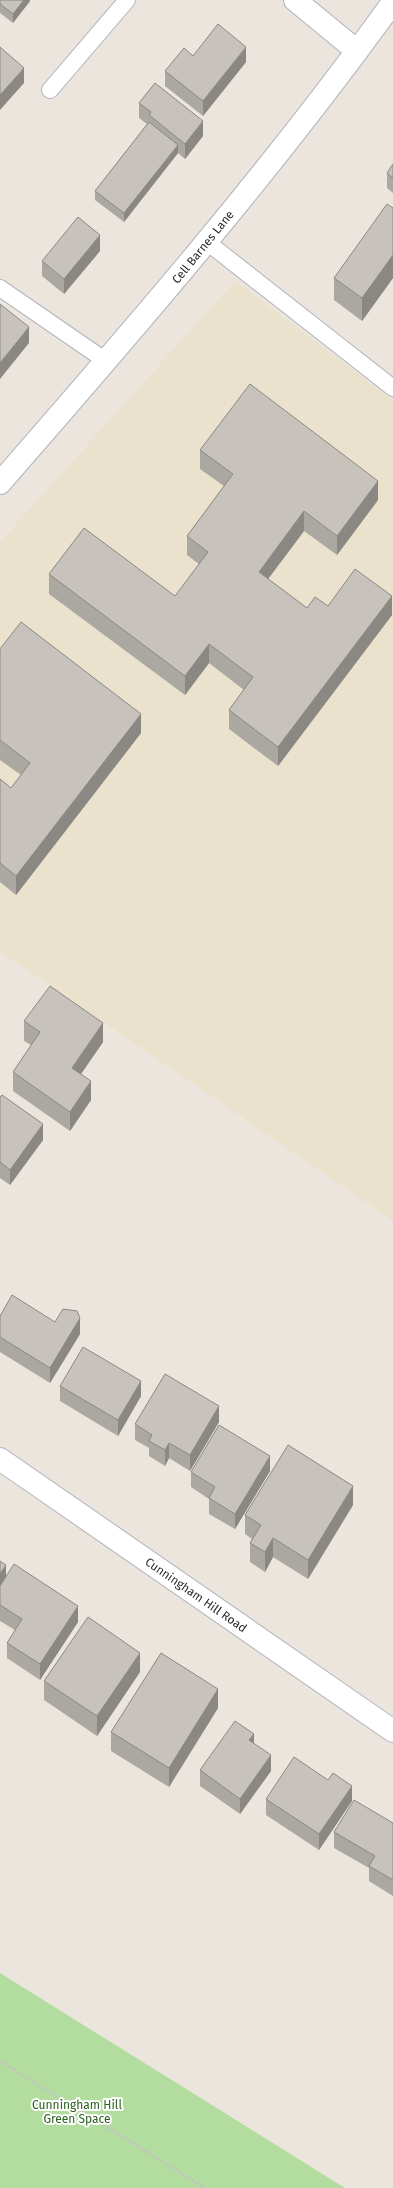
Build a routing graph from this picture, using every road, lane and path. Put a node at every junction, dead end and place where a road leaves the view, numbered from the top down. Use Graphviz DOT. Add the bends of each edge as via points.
graph roads {
  1 [pos="127,0"];
  2 [pos="295,0"];
  3 [pos="393,2"];
  4 [pos="357,51"];
  5 [pos="50,90"];
  6 [pos="207,242"];
  7 [pos="0,288"];
  8 [pos="106,361"];
  9 [pos="393,388"];
  10 [pos="0,483"];
  11 [pos="0,1459"];
  12 [pos="393,1731"];
  13 [pos="0,2061"];
  14 [pos="205,2188"];
  1 -- 5 [label="lane"];
  2 -- 4 [label="street"];
  3 -- 4 [label="street, Cell Barnes Lane"];
  4 -- 6 [label="street, Cell Barnes Lane" via="300,128"];
  6 -- 8 [label="street, Cell Barnes Lane"];
  6 -- 9 [label="lane"];
  7 -- 8 [label="lane"];
  8 -- 10 [label="street, Cell Barnes Lane"];
  11 -- 12 [label="street, Cunningham Hill Road"];
  13 -- 14 [label="path"];
}
